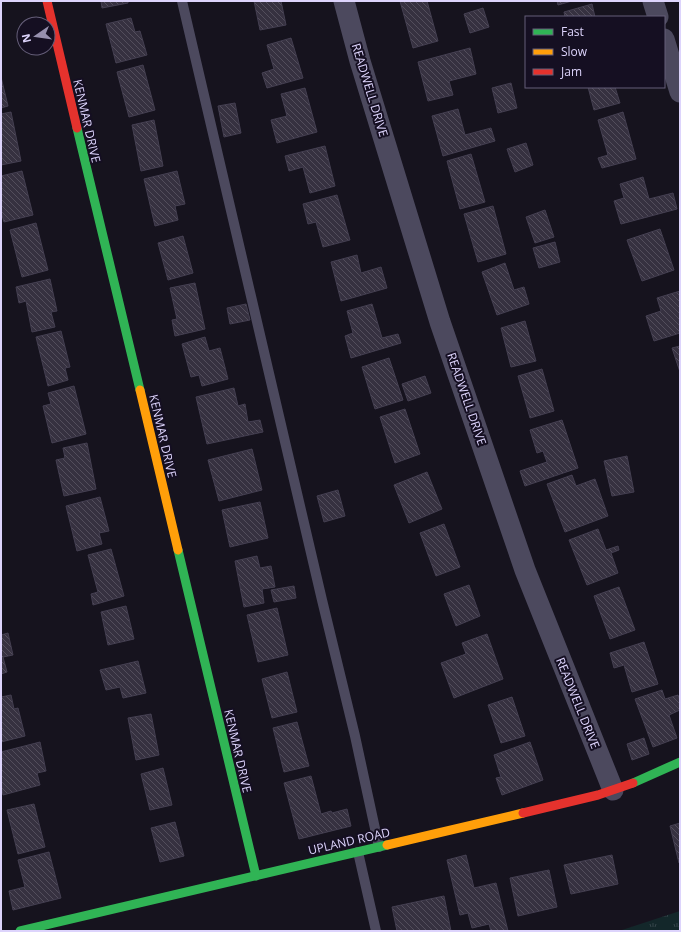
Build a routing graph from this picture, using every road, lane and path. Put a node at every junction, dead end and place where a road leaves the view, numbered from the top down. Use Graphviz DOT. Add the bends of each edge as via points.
graph roads {
  1 [pos="46,1"];
  2 [pos="182,1"];
  3 [pos="344,1"];
  4 [pos="653,1"];
  5 [pos="658,16"];
  6 [pos="665,42"];
  7 [pos="680,92"];
  8 [pos="680,762"];
  9 [pos="613,790"];
  10 [pos="379,847"];
  11 [pos="358,852"];
  12 [pos="256,876"];
  13 [pos="20,931"];
  14 [pos="376,931"];
  1 -- 12 [label="street, KENMAR DRIVE"];
  2 -- 10 [label="lane"];
  3 -- 9 [label="street, READWELL DRIVE" via="440,322 525,570"];
  4 -- 5 [label="street"];
  6 -- 7 [label="street"];
  8 -- 9 [label="street, UPLAND ROAD"];
  9 -- 10 [label="street, UPLAND ROAD"];
  10 -- 11 [label="street, UPLAND ROAD"];
  11 -- 12 [label="street, UPLAND ROAD"];
  11 -- 14 [label="lane"];
  12 -- 13 [label="street, UPLAND ROAD"];
}
